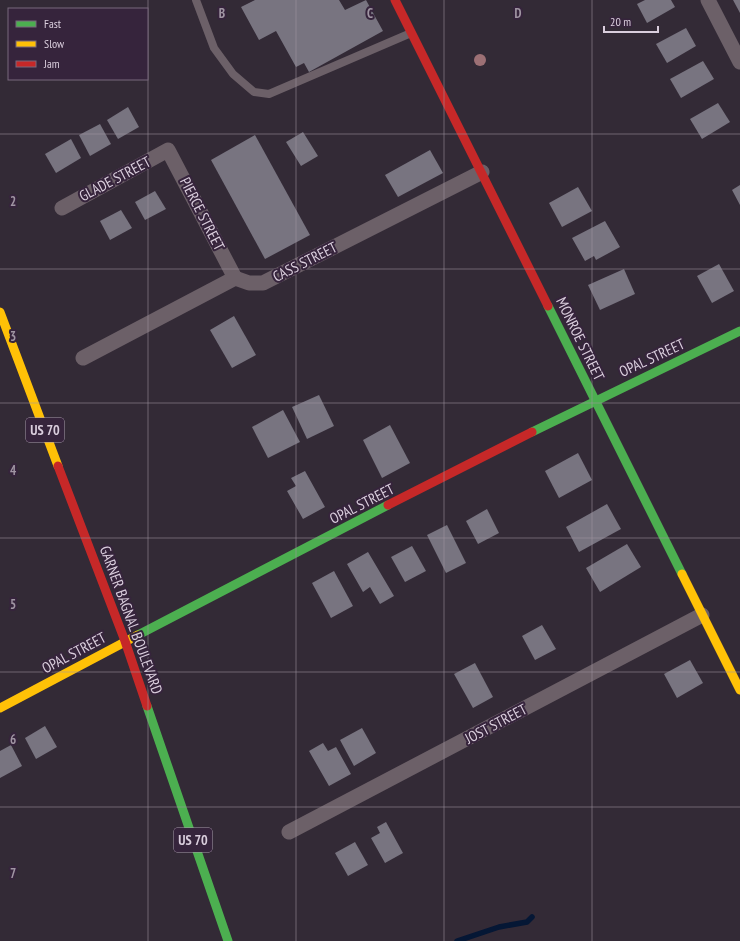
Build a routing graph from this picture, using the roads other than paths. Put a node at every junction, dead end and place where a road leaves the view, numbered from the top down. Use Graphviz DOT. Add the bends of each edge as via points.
graph roads {
  1 [pos="196,0"];
  2 [pos="395,0"];
  3 [pos="708,0"];
  4 [pos="411,33"];
  5 [pos="740,62"];
  6 [pos="168,150"];
  7 [pos="482,172"];
  8 [pos="62,208"];
  9 [pos="235,278"];
  10 [pos="0,312"];
  11 [pos="740,331"];
  12 [pos="83,358"];
  13 [pos="595,400"];
  14 [pos="702,615"];
  15 [pos="126,641"];
  16 [pos="740,690"];
  17 [pos="0,708"];
  18 [pos="289,832"];
  19 [pos="228,941"];
  1 -- 4 [label="lane" via="214,48 233,74 254,92 269,94"];
  2 -- 4 [label="main road, MONROE STREET"];
  3 -- 5 [label="street"];
  4 -- 7 [label="main road, MONROE STREET"];
  6 -- 8 [label="street, GLADE STREET"];
  6 -- 9 [label="street, PIERCE STREET"];
  7 -- 9 [label="street, CASS STREET" via="263,283"];
  7 -- 13 [label="main road, MONROE STREET"];
  9 -- 12 [label="street"];
  10 -- 15 [label="main road, GARNER BAGNAL BOULEVARD / US 70"];
  11 -- 13 [label="main road, OPAL STREET"];
  13 -- 14 [label="main road, MONROE STREET"];
  13 -- 15 [label="main road, OPAL STREET"];
  14 -- 16 [label="main road, MONROE STREET"];
  14 -- 18 [label="street, JOST STREET"];
  15 -- 17 [label="main road, OPAL STREET"];
  15 -- 19 [label="main road, GARNER BAGNAL BOULEVARD / US 70"];
}
